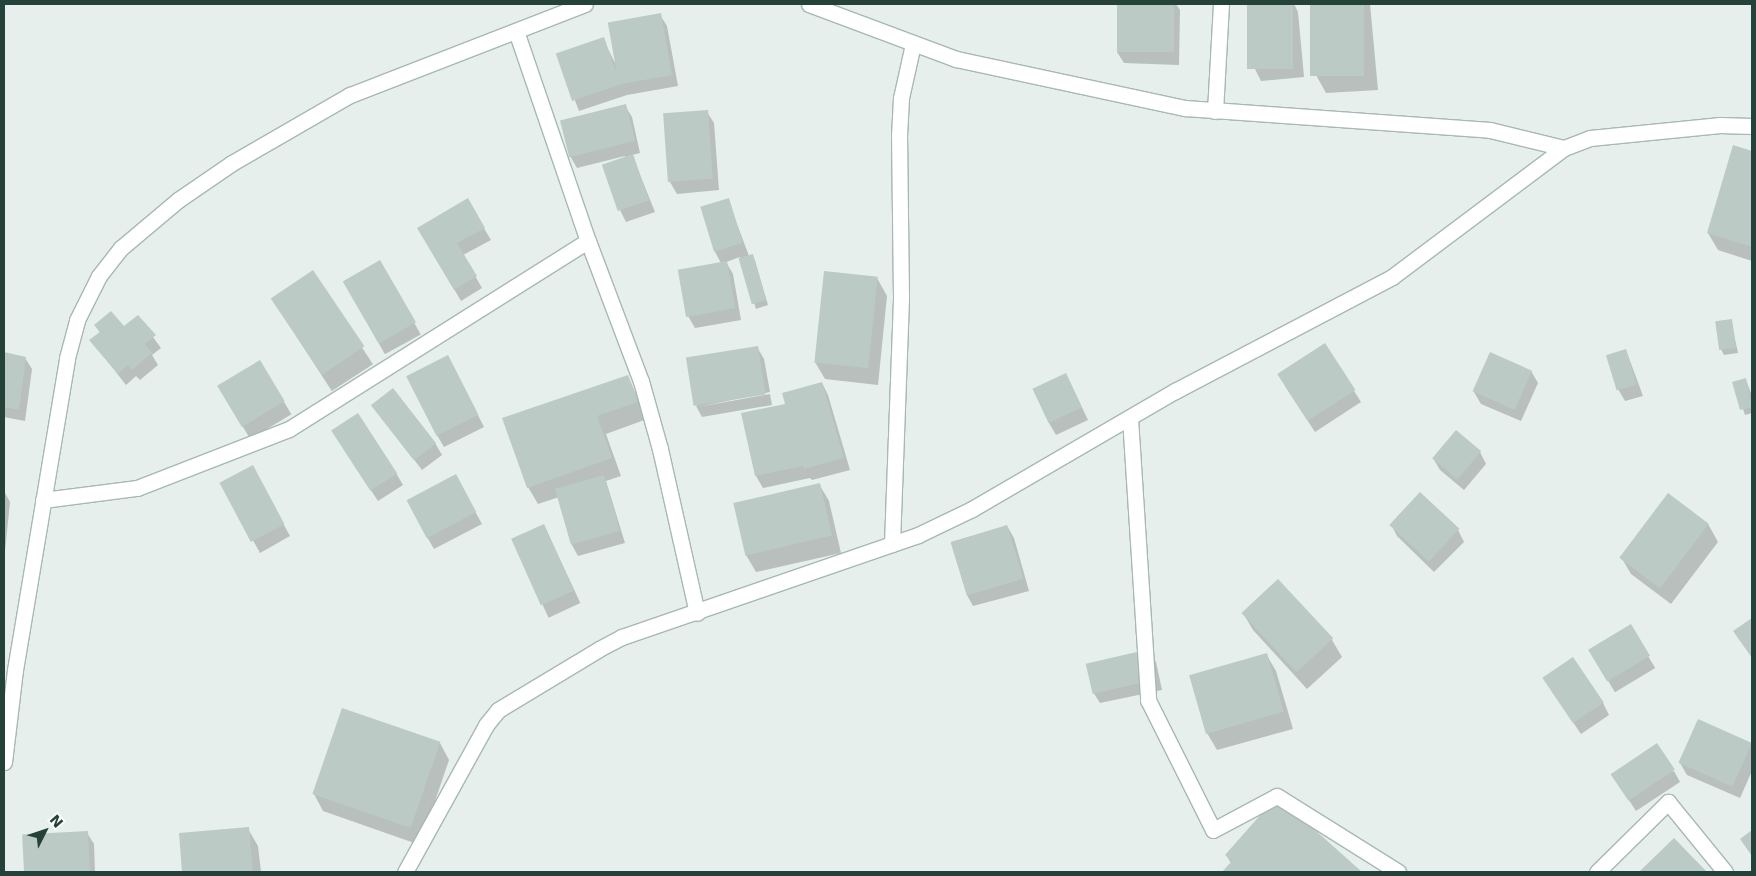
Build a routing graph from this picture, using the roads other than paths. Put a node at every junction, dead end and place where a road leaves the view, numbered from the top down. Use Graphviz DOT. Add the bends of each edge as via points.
graph roads {
  1 [pos="585,4"];
  2 [pos="809,4"];
  3 [pos="1221,4"];
  4 [pos="516,31"];
  5 [pos="913,44"];
  6 [pos="1215,111"];
  7 [pos="1752,126"];
  8 [pos="1564,148"];
  9 [pos="588,241"];
  10 [pos="1130,418"];
  11 [pos="43,500"];
  12 [pos="892,544"];
  13 [pos="697,613"];
  14 [pos="4,762"];
  15 [pos="404,872"];
  16 [pos="1398,872"];
  17 [pos="1597,872"];
  18 [pos="1725,872"];
  1 -- 4 [label="street"];
  2 -- 5 [label="street"];
  3 -- 6 [label="street"];
  4 -- 9 [label="street"];
  4 -- 11 [label="street" via="350,95 232,163 178,200 121,248 98,276 77,320 67,358"];
  5 -- 6 [label="street" via="956,59 1184,108"];
  5 -- 12 [label="street" via="901,98 899,136 902,297"];
  6 -- 8 [label="street" via="1490,130"];
  7 -- 8 [label="street" via="1720,125 1590,138"];
  8 -- 10 [label="street" via="1392,278"];
  9 -- 11 [label="street" via="289,429 137,488"];
  9 -- 13 [label="street" via="641,381 660,449"];
  10 -- 12 [label="street" via="972,509"];
  10 -- 16 [label="street" via="1148,700 1213,830 1277,796"];
  11 -- 14 [label="street" via="15,670"];
  12 -- 13 [label="street"];
  13 -- 15 [label="street" via="622,637 513,698 498,710 486,725"];
  17 -- 18 [label="street" via="1668,802"];
}
